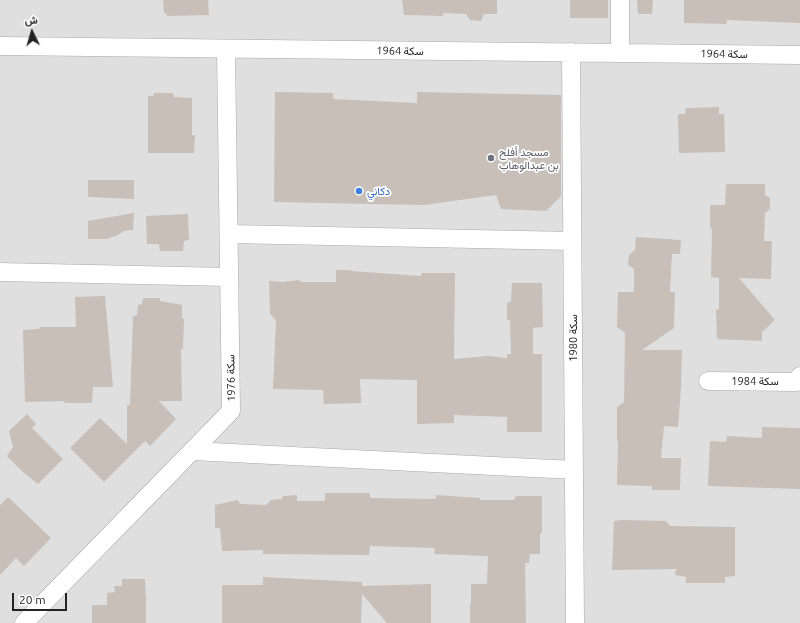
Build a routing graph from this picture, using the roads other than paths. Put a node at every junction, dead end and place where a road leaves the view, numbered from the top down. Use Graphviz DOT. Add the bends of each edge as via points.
graph roads {
  1 [pos="620,0"];
  2 [pos="0,46"];
  3 [pos="226,49"];
  4 [pos="571,52"];
  5 [pos="620,53"];
  6 [pos="800,55"];
  7 [pos="229,234"];
  8 [pos="572,241"];
  9 [pos="0,272"];
  10 [pos="229,277"];
  11 [pos="800,376"];
  12 [pos="708,381"];
  13 [pos="192,451"];
  14 [pos="574,470"];
  15 [pos="24,623"];
  16 [pos="575,623"];
  1 -- 5 [label="street"];
  2 -- 3 [label="street, سكة 1964"];
  3 -- 4 [label="street, سكة 1964"];
  3 -- 7 [label="street, سكة 1976"];
  4 -- 5 [label="street, سكة 1964"];
  4 -- 8 [label="street, سكة 1980"];
  5 -- 6 [label="street, سكة 1964"];
  7 -- 8 [label="street"];
  7 -- 10 [label="street, سكة 1976"];
  8 -- 14 [label="street, سكة 1980"];
  9 -- 10 [label="street"];
  10 -- 13 [label="street, سكة 1976" via="232,411"];
  11 -- 12 [label="street, سكة 1984" via="797,382"];
  13 -- 14 [label="street"];
  13 -- 15 [label="street, سكة 1976"];
  14 -- 16 [label="street, سكة 1980"];
}
